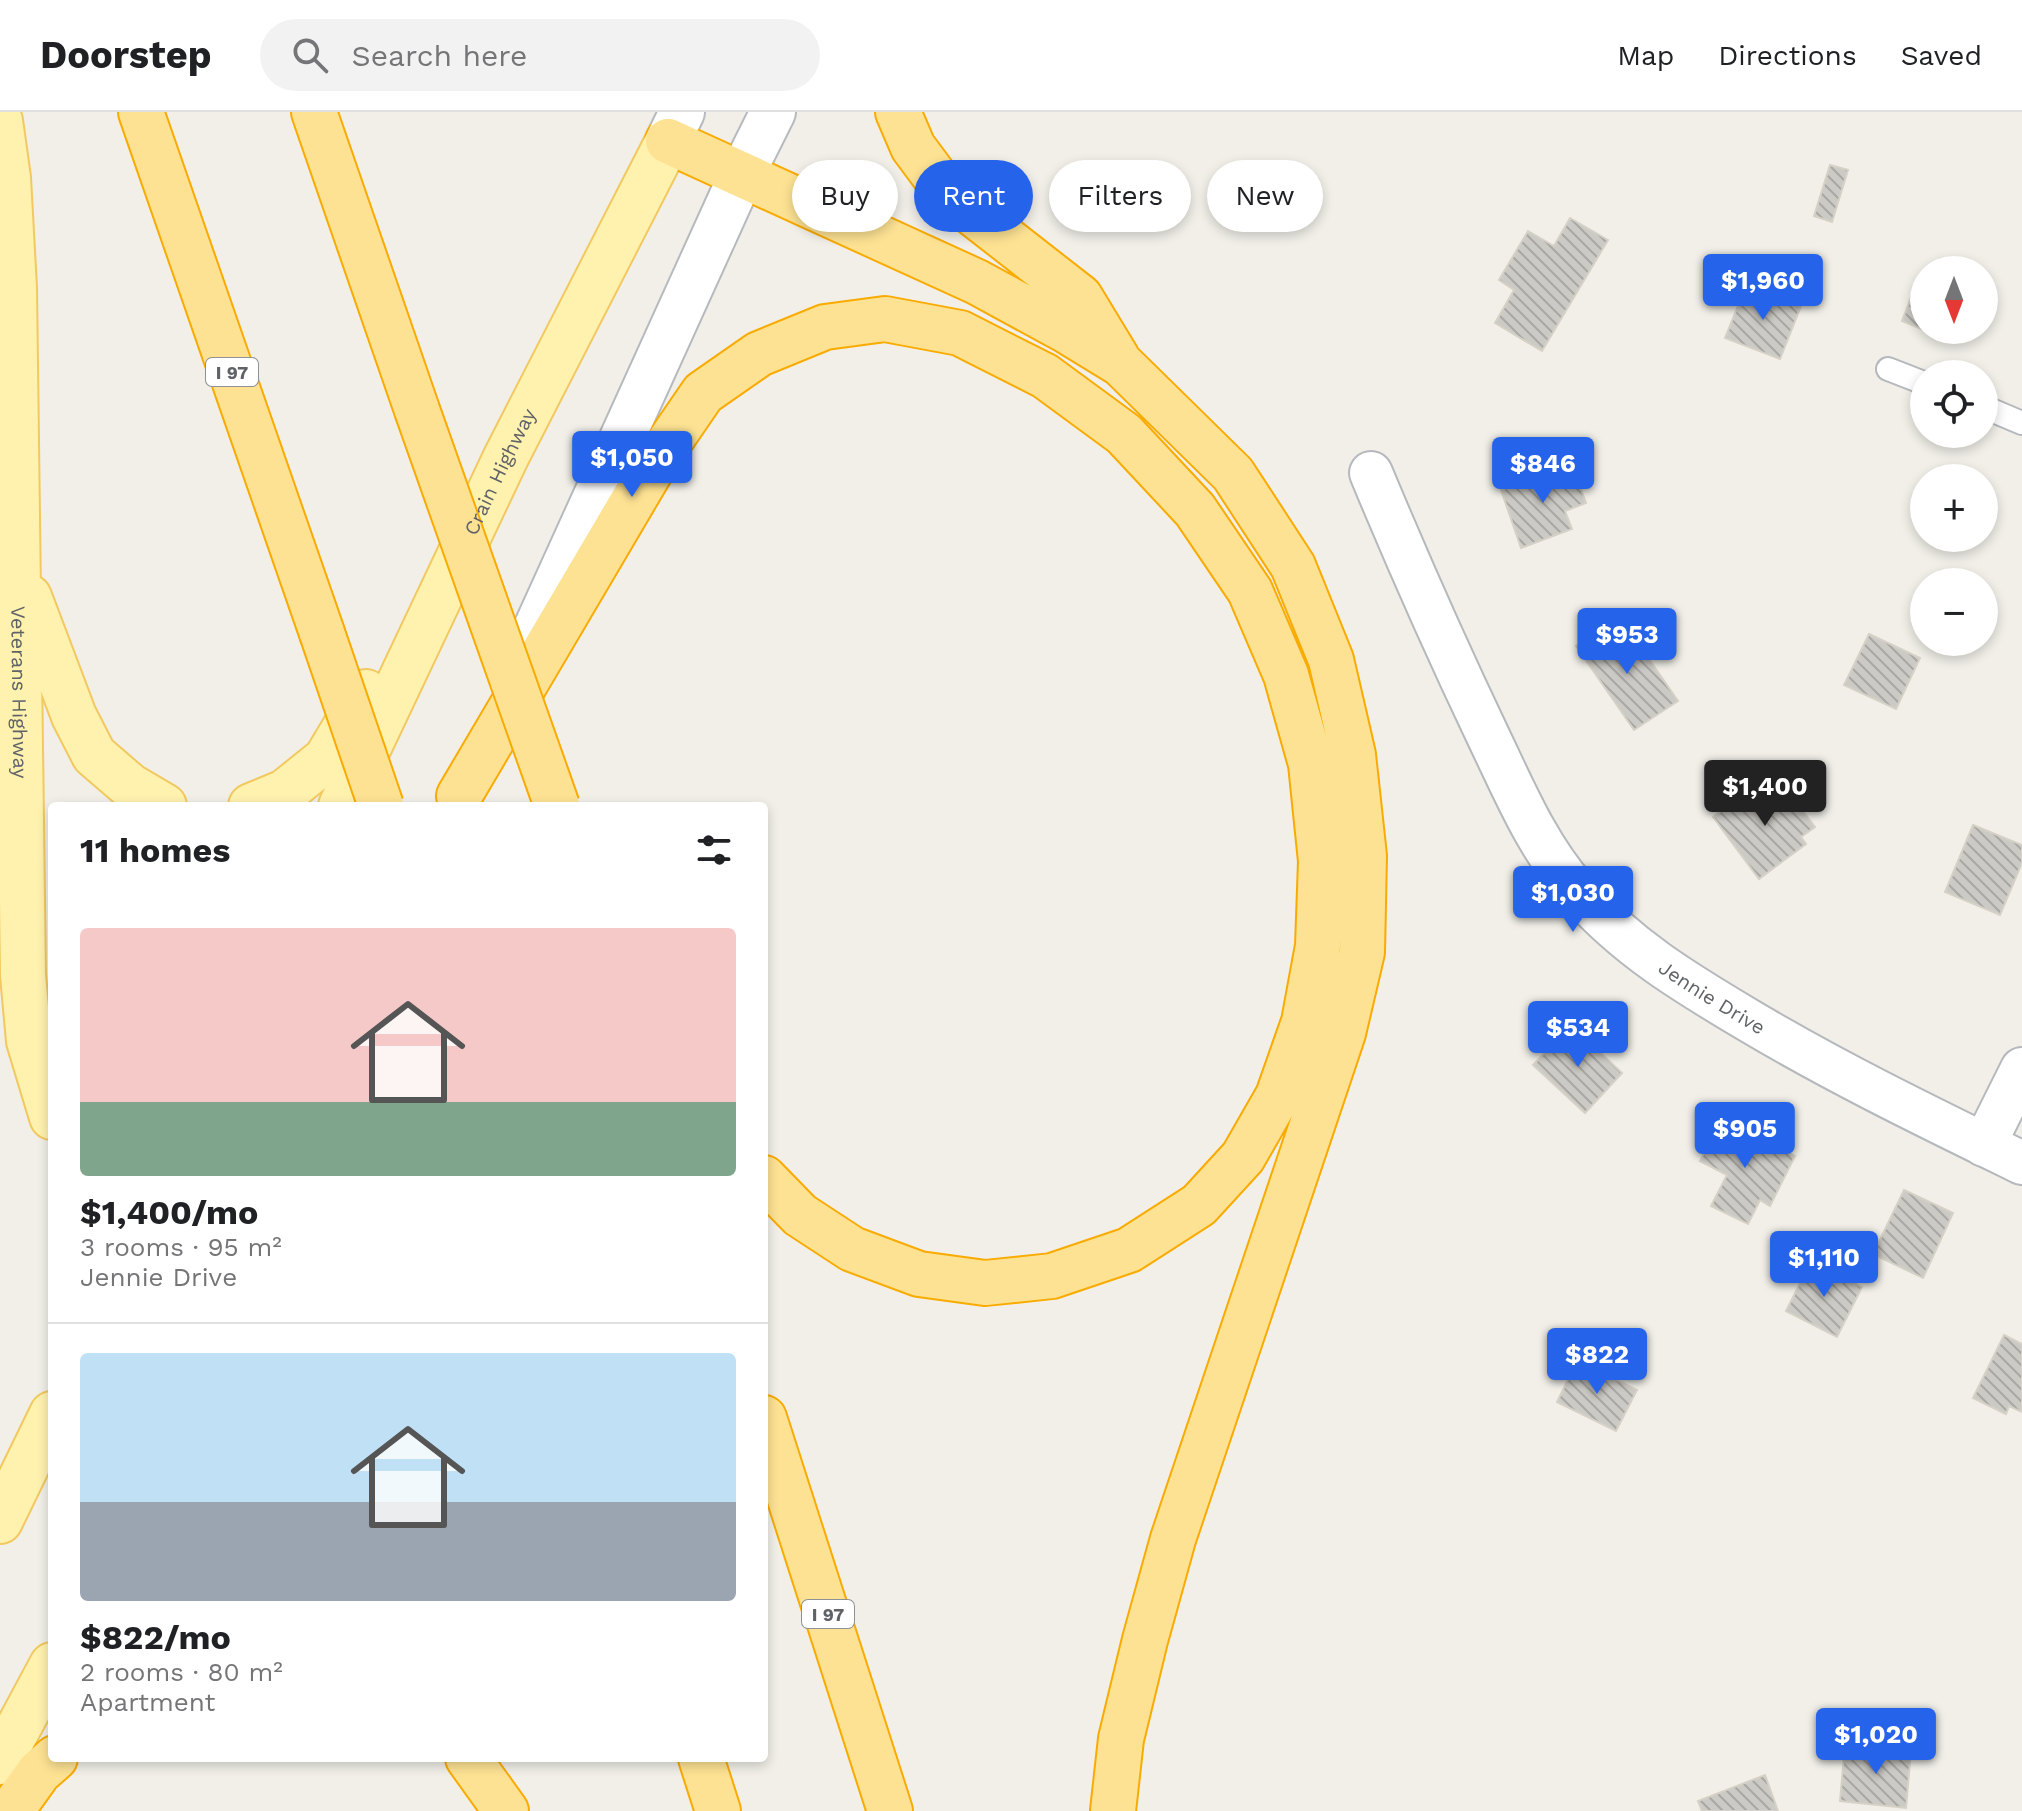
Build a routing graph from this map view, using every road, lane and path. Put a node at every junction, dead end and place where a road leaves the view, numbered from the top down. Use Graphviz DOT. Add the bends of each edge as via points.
graph roads {
  1 [pos="141,112"];
  2 [pos="314,112"];
  3 [pos="773,112"];
  4 [pos="898,112"];
  5 [pos="0,121"];
  6 [pos="675,126"];
  7 [pos="742,174"];
  8 [pos="1121,364"];
  9 [pos="1888,369"];
  10 [pos="1910,378"];
  11 [pos="1998,413"];
  12 [pos="2022,423"];
  13 [pos="506,457"];
  14 [pos="1371,473"];
  15 [pos="18,567"];
  16 [pos="457,801"];
  17 [pos="157,802"];
  18 [pos="261,802"];
  19 [pos="343,802"];
  20 [pos="380,802"];
  21 [pos="556,802"];
  22 [pos="2022,1069"];
  23 [pos="48,1104"];
  24 [pos="1984,1145"];
  25 [pos="2022,1163"];
  26 [pos="768,1182"];
  27 [pos="48,1422"];
  28 [pos="768,1430"];
  29 [pos="0,1521"];
  30 [pos="48,1672"];
  31 [pos="0,1762"];
  32 [pos="50,1762"];
  33 [pos="470,1762"];
  34 [pos="702,1762"];
  35 [pos="11,1811"];
  36 [pos="506,1811"];
  37 [pos="718,1811"];
  38 [pos="890,1811"];
  39 [pos="1113,1811"];
  1 -- 20 [label="highway, I 97, bridge"];
  2 -- 21 [label="highway, bridge"];
  3 -- 7 [label="street"];
  4 -- 8 [label="highway" via="913,147 948,194 1080,297"];
  5 -- 15 [label="main road, Veterans Highway" via="14,288"];
  6 -- 7 [label="highway"];
  6 -- 13 [label="main road, Crain Highway"];
  7 -- 8 [label="highway" via="977,282"];
  7 -- 16 [label="street"];
  8 -- 39 [label="highway" via="1233,474 1293,566 1331,660 1353,755 1364,856 1362,952 1343,1033 1173,1539 1121,1739"];
  9 -- 10 [label="lane"];
  11 -- 12 [label="lane"];
  13 -- 18 [label="main road" via="326,759 285,792"];
  13 -- 19 [label="main road, Crain Highway"];
  14 -- 24 [label="street, Jennie Drive" via="1438,633 1517,797 1574,888 1615,931 1668,972 1847,1076"];
  15 -- 17 [label="main road" via="94,755"];
  15 -- 23 [label="main road, Veterans Highway" via="23,975 29,1041"];
  16 -- 26 [label="highway" via="657,460 703,393 759,354 825,327 885,319 960,333 1045,376 1124,434 1195,510 1250,591 1286,675 1311,764 1321,861 1318,946 1304,1022 1278,1096 1243,1157 1199,1205 1129,1250 1052,1276 985,1283 919,1274 852,1249 800,1215"];
  22 -- 24 [label="street"];
  24 -- 25 [label="street, Jennie Drive"];
  27 -- 29 [label="main road"];
  28 -- 38 [label="highway, I 97"];
  30 -- 31 [label="main road"];
  32 -- 35 [label="highway"];
  33 -- 36 [label="highway"];
  34 -- 37 [label="highway"];
}
